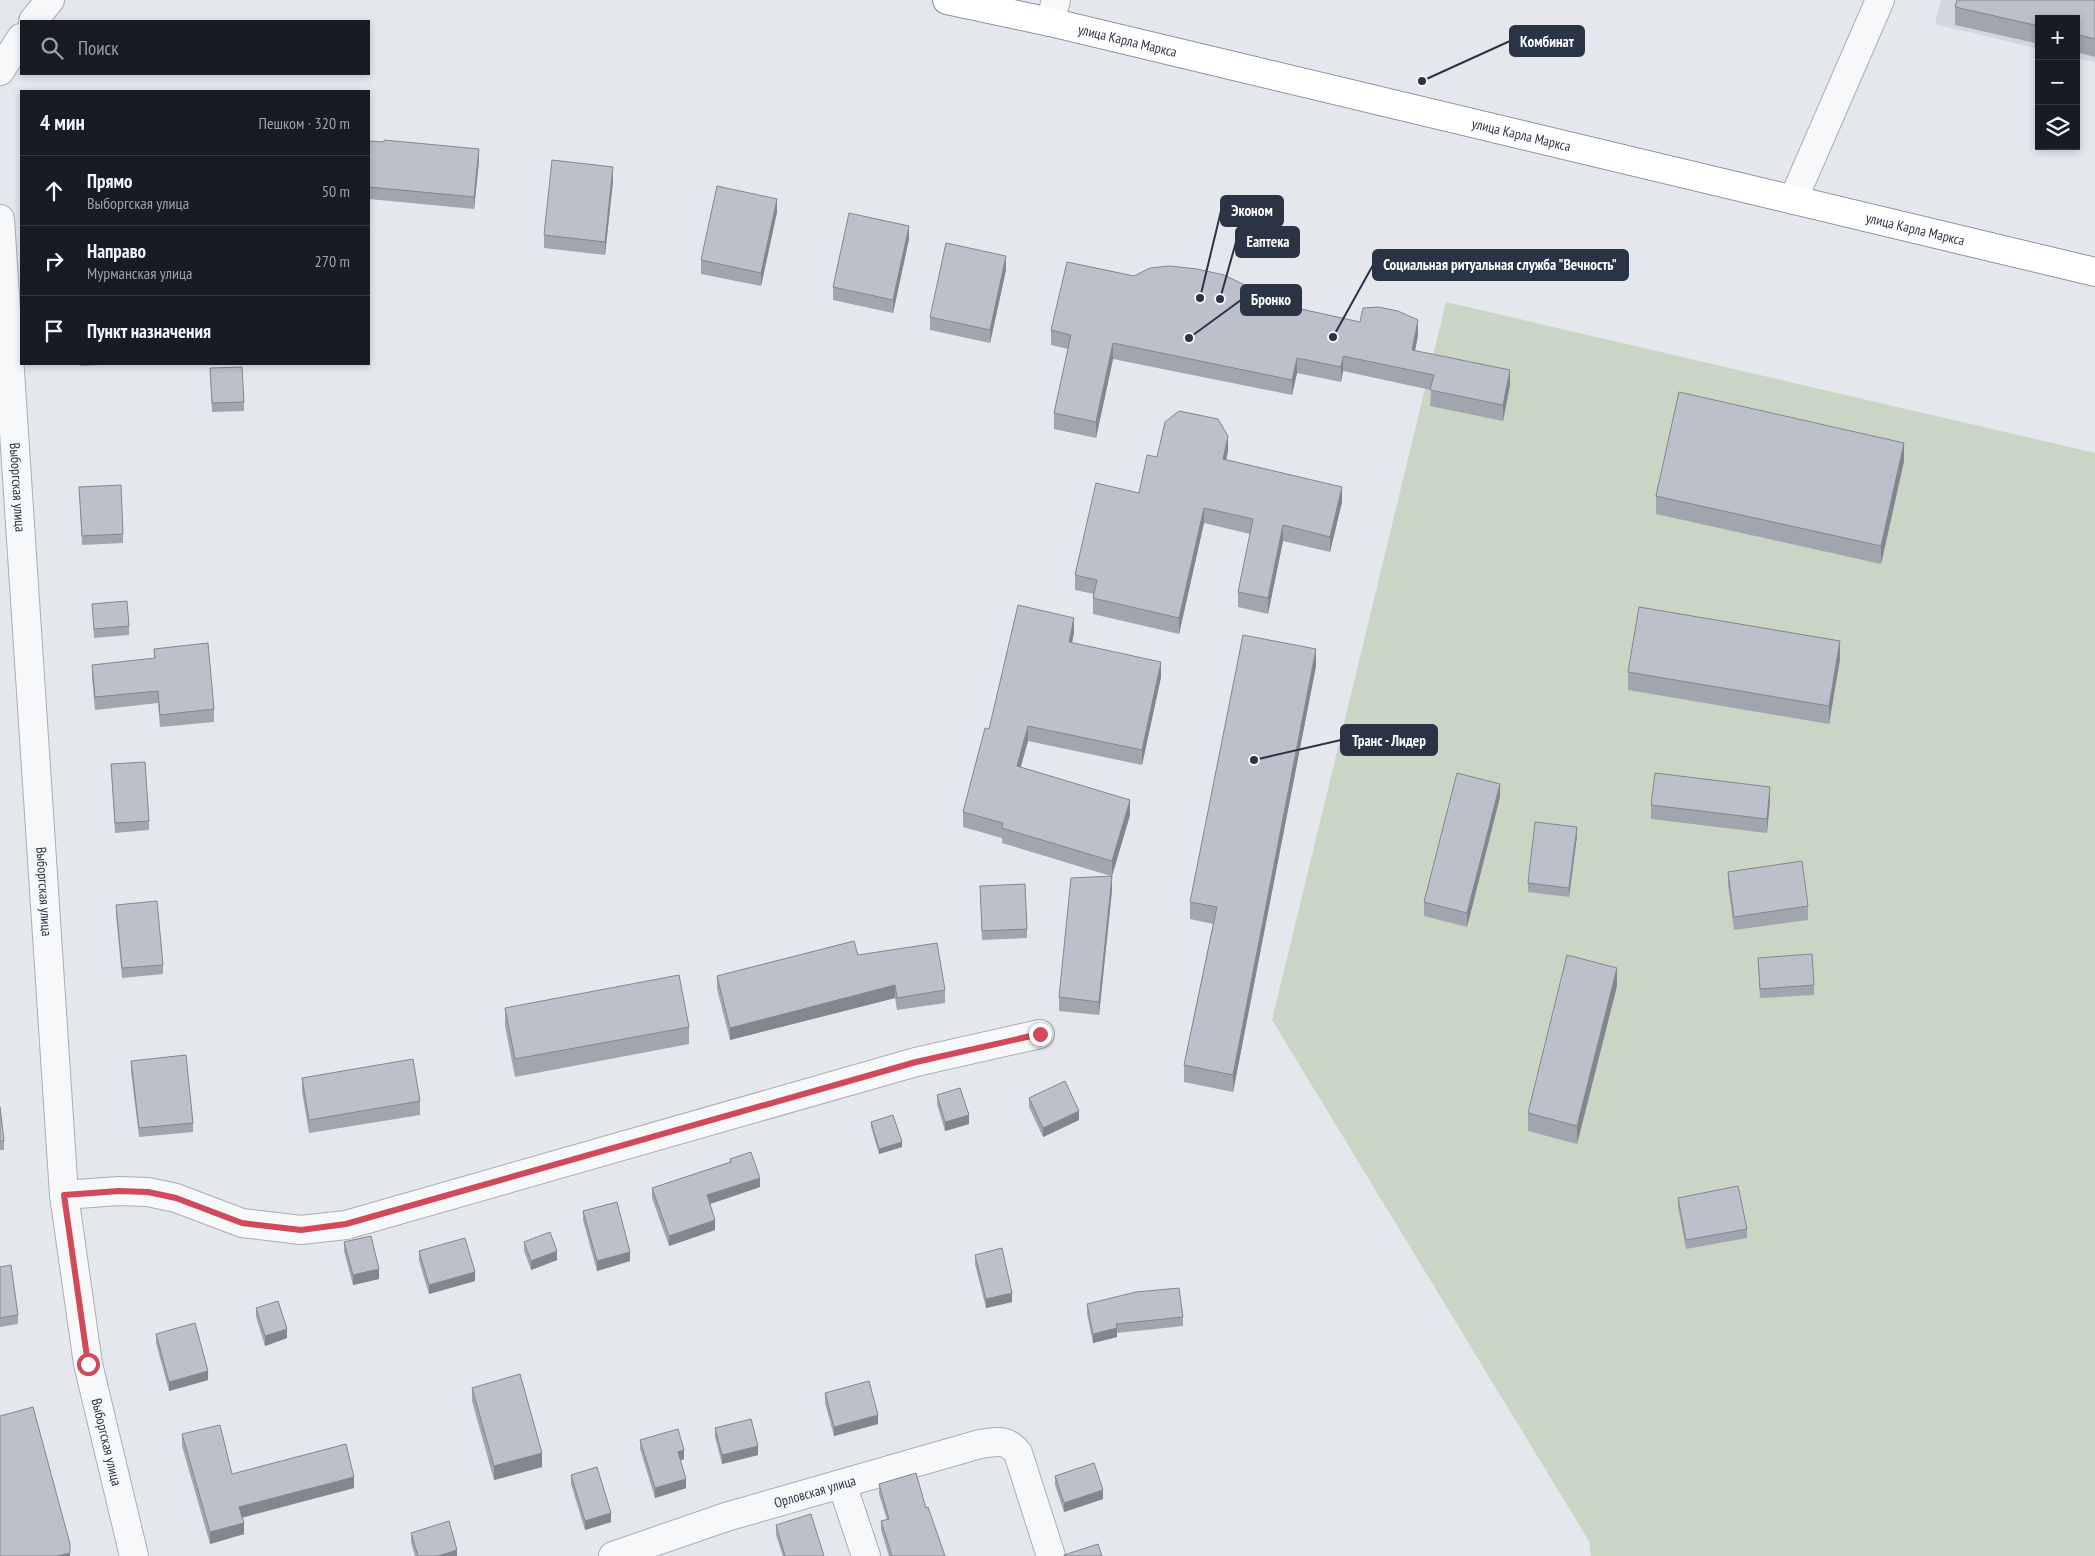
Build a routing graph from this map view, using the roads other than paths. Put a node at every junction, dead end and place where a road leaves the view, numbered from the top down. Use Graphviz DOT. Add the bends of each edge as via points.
graph roads {
  1 [pos="50,0"];
  2 [pos="947,0"];
  3 [pos="1880,0"];
  4 [pos="1053,11"];
  5 [pos="34,20"];
  6 [pos="20,40"];
  7 [pos="0,71"];
  8 [pos="1793,200"];
  9 [pos="0,219"];
  10 [pos="2095,272"];
  11 [pos="10,523"];
  12 [pos="1040,1034"];
  13 [pos="64,1195"];
  14 [pos="842,1484"];
  15 [pos="134,1556"];
  16 [pos="612,1556"];
  17 [pos="866,1556"];
  18 [pos="1051,1556"];
  1 -- 5 [label="street"];
  2 -- 4 [label="highway, улица Карла Маркса"];
  3 -- 8 [label="street"];
  4 -- 8 [label="highway, улица Карла Маркса"];
  6 -- 7 [label="street"];
  8 -- 10 [label="highway, улица Карла Маркса"];
  9 -- 11 [label="street, Выборгская улица"];
  11 -- 13 [label="street, Выборгская улица"];
  12 -- 13 [label="street" via="916,1062 346,1224 301,1230 242,1223 176,1198 148,1192"];
  13 -- 15 [label="street, Выборгская улица" via="88,1364"];
  14 -- 16 [label="street, Орловская улица" via="726,1516"];
  14 -- 17 [label="street"];
  14 -- 18 [label="street, Орловская улица" via="980,1444 999,1441 1011,1444 1018,1453"];
}
